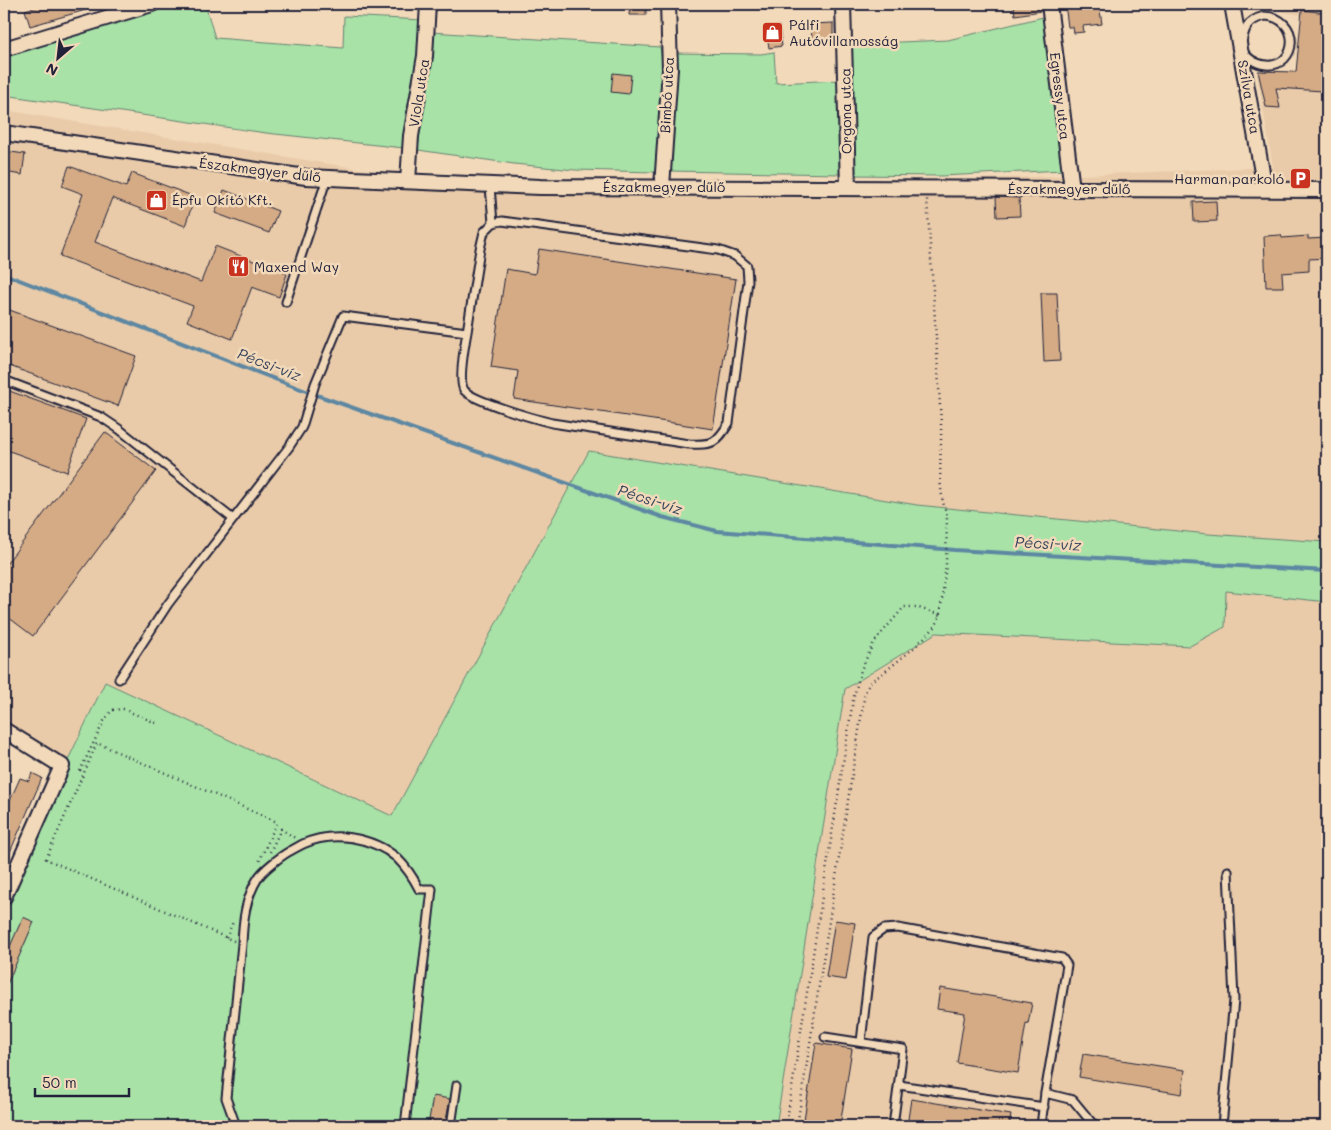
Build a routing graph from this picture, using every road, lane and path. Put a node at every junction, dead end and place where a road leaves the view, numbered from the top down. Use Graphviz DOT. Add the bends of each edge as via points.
graph roads {
  1 [pos="152,4"];
  2 [pos="428,4"];
  3 [pos="668,4"];
  4 [pos="843,4"];
  5 [pos="1049,4"];
  6 [pos="1232,4"];
  7 [pos="4,48"];
  8 [pos="1241,48"];
  9 [pos="4,133"];
  10 [pos="327,178"];
  11 [pos="408,181"];
  12 [pos="490,186"];
  13 [pos="662,187"];
  14 [pos="848,188"];
  15 [pos="1072,189"];
  16 [pos="1265,190"];
  17 [pos="1327,190"];
  18 [pos="927,193"];
  19 [pos="492,223"];
  20 [pos="286,302"];
  21 [pos="467,332"];
  22 [pos="4,380"];
  23 [pos="233,519"];
  24 [pos="940,615"];
  25 [pos="119,679"];
  26 [pos="156,724"];
  27 [pos="4,730"];
  28 [pos="68,767"];
  29 [pos="82,772"];
  30 [pos="257,866"];
  31 [pos="1228,871"];
  32 [pos="4,898"];
  33 [pos="234,920"];
  34 [pos="226,938"];
  35 [pos="242,944"];
  36 [pos="825,1037"];
  37 [pos="861,1042"];
  38 [pos="457,1085"];
  39 [pos="899,1085"];
  40 [pos="1046,1094"];
  41 [pos="1044,1107"];
  42 [pos="236,1126"];
  43 [pos="405,1126"];
  44 [pos="451,1126"];
  45 [pos="786,1126"];
  46 [pos="797,1126"];
  47 [pos="892,1126"];
  48 [pos="1041,1126"];
  49 [pos="1099,1126"];
  50 [pos="1222,1126"];
  1 -- 7 [label="street"];
  2 -- 11 [label="street, Viola utca" via="425,56 411,136"];
  3 -- 13 [label="street, Bimbó utca" via="670,68"];
  4 -- 14 [label="street, Orgona utca"];
  5 -- 15 [label="street, Egressy utca"];
  6 -- 8 [label="street, Szilva utca"];
  8 -- 8 [label="lane" via="1256,62 1270,65 1287,54 1291,34 1278,18 1258,17 1243,32"];
  8 -- 16 [label="street, Szilva utca"];
  9 -- 10 [label="street, Északmegyer dűlő"];
  10 -- 11 [label="street, Északmegyer dűlő"];
  10 -- 20 [label="lane"];
  11 -- 12 [label="street, Északmegyer dűlő"];
  12 -- 13 [label="street, Északmegyer dűlő"];
  12 -- 19 [label="lane"];
  13 -- 14 [label="street, Északmegyer dűlő"];
  14 -- 15 [label="street, Északmegyer dűlő"];
  15 -- 16 [label="street, Északmegyer dűlő"];
  16 -- 17 [label="street, Északmegyer dűlő"];
  18 -- 24 [label="path" via="941,426 941,491 947,515"];
  19 -- 21 [label="lane" via="484,232 480,249"];
  19 -- 21 [label="lane" via="502,220 718,250 736,256 746,266 748,281 729,423 721,436 709,444 689,444 552,423 489,403 471,396 464,389 462,379"];
  21 -- 23 [label="lane" via="343,316 315,384 302,428"];
  22 -- 23 [label="lane" via="101,417"];
  23 -- 25 [label="lane" via="168,604"];
  24 -- 45 [label="path" via="916,607 904,607 874,642 861,670 853,700"];
  24 -- 46 [label="path" via="936,626 871,681 865,692"];
  26 -- 29 [label="path" via="123,709 112,710"];
  27 -- 28 [label="street"];
  28 -- 29 [label="path"];
  28 -- 32 [label="street"];
  29 -- 30 [label="path" via="97,743 277,822"];
  29 -- 34 [label="path" via="46,859"];
  31 -- 50 [label="lane" via="1234,1000"];
  33 -- 34 [label="path"];
  34 -- 35 [label="path"];
  35 -- 42 [label="lane" via="226,1098"];
  35 -- 43 [label="lane" via="247,900 259,876 282,856 316,839 347,837 382,848 410,873 419,889 432,889"];
  36 -- 37 [label="lane"];
  37 -- 39 [label="lane" via="903,1049"];
  37 -- 40 [label="lane" via="873,937 884,928 1062,958 1067,965"];
  38 -- 44 [label="lane"];
  39 -- 41 [label="lane"];
  39 -- 47 [label="lane"];
  40 -- 41 [label="lane"];
  40 -- 49 [label="lane" via="1073,1100 1092,1123"];
  41 -- 48 [label="lane"];
}
